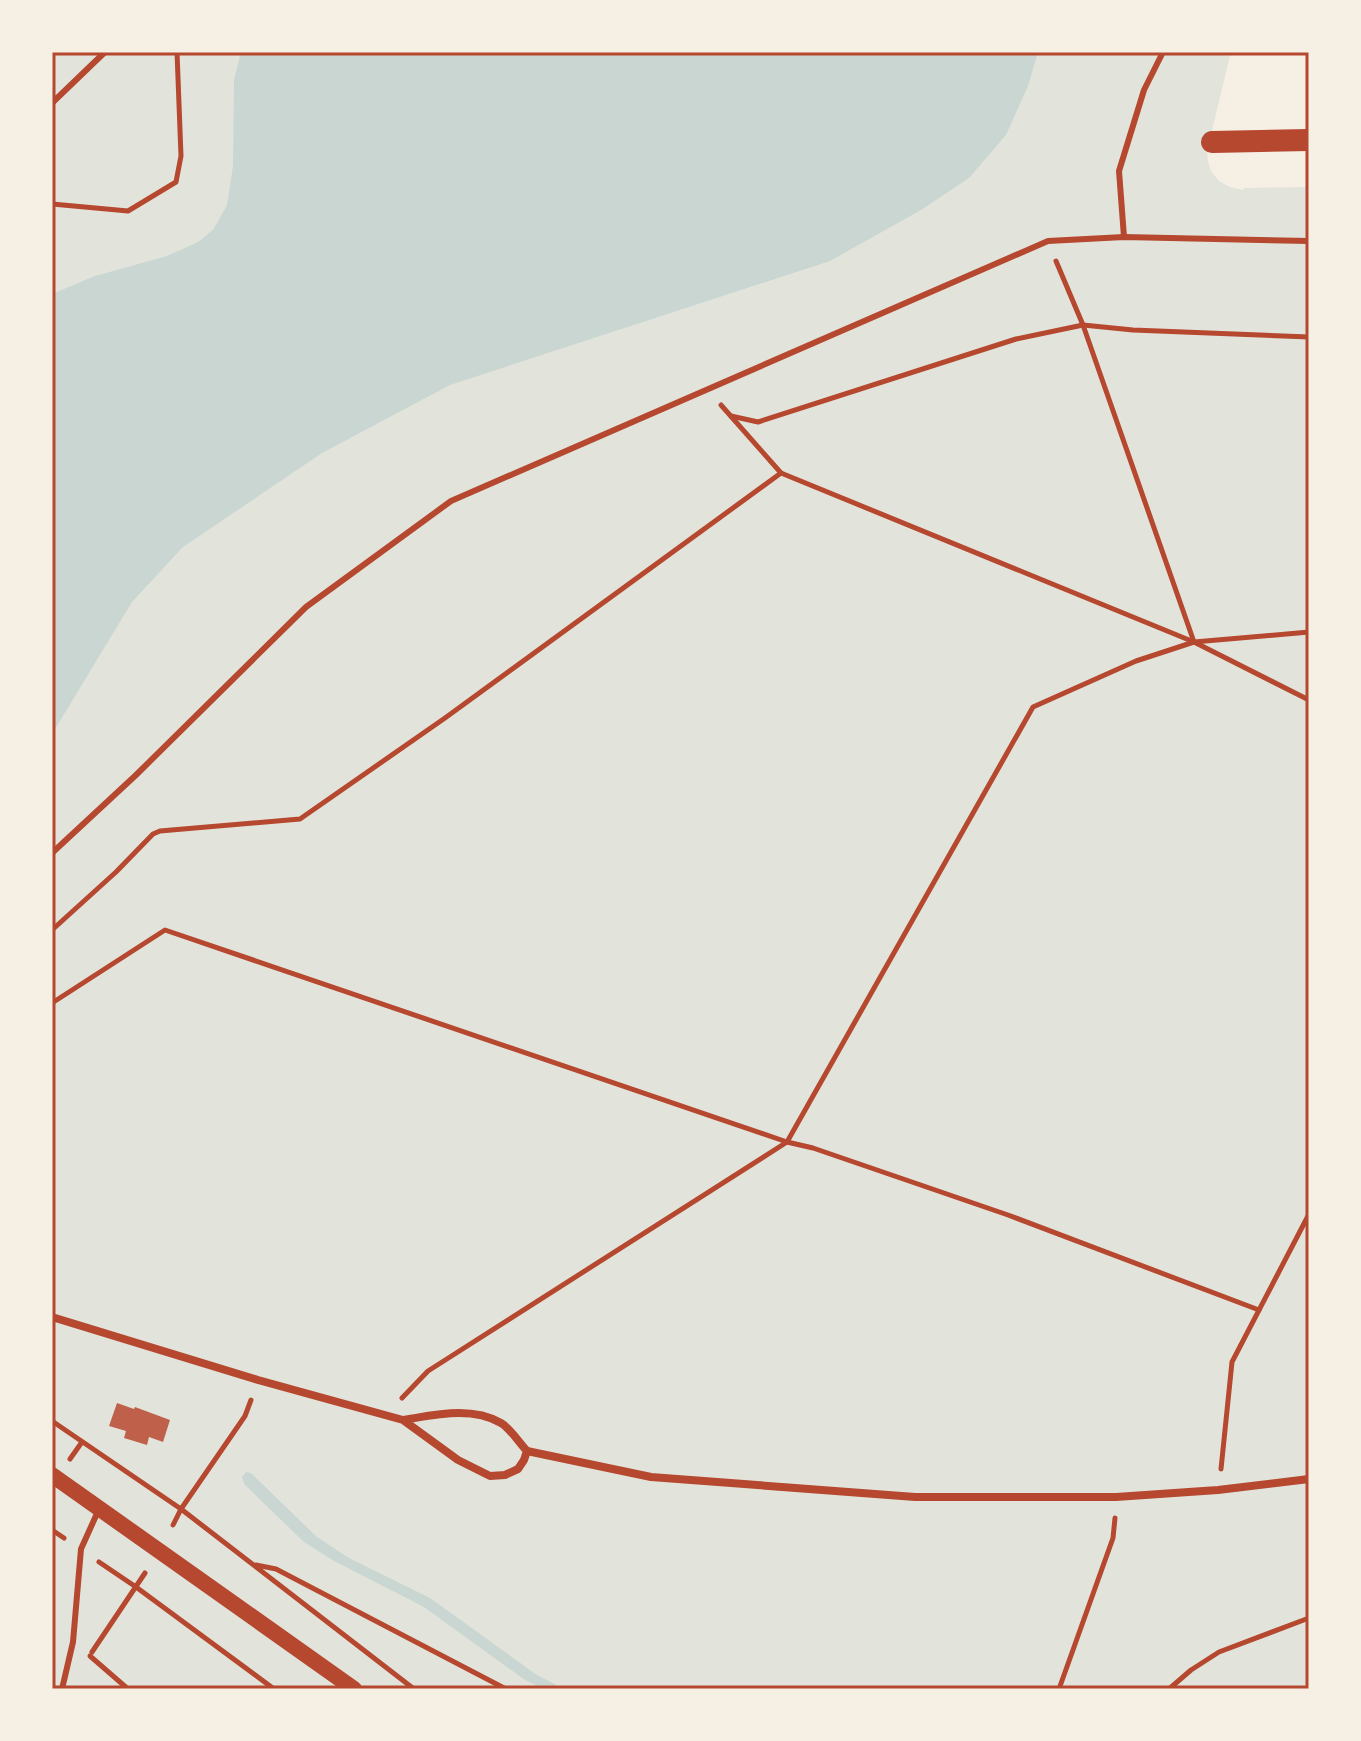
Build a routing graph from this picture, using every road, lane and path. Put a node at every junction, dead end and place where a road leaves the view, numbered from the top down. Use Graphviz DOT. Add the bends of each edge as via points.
graph roads {
  1 [pos="105,52"];
  2 [pos="177,52"];
  3 [pos="1163,52"];
  4 [pos="52,103"];
  5 [pos="1309,140"];
  6 [pos="1212,142"];
  7 [pos="55,204"];
  8 [pos="52,211"];
  9 [pos="1124,237"];
  10 [pos="1048,241"];
  11 [pos="1309,241"];
  12 [pos="1083,325"];
  13 [pos="1309,337"];
  14 [pos="707,389"];
  15 [pos="730,416"];
  16 [pos="781,473"];
  17 [pos="1309,632"];
  18 [pos="1194,642"];
  19 [pos="1309,700"];
  20 [pos="52,853"];
  21 [pos="52,930"];
  22 [pos="52,1003"];
  23 [pos="787,1142"];
  24 [pos="1309,1214"];
  25 [pos="1259,1310"];
  26 [pos="52,1317"];
  27 [pos="258,1380"];
  28 [pos="384,1416"];
  29 [pos="403,1420"];
  30 [pos="52,1421"];
  31 [pos="82,1442"];
  32 [pos="527,1451"];
  33 [pos="70,1460"];
  34 [pos="52,1475"];
  35 [pos="1309,1479"];
  36 [pos="1218,1490"];
  37 [pos="1116,1497"];
  38 [pos="99,1509"];
  39 [pos="181,1509"];
  40 [pos="173,1525"];
  41 [pos="52,1530"];
  42 [pos="81,1549"];
  43 [pos="255,1565"];
  44 [pos="145,1573"];
  45 [pos="136,1587"];
  46 [pos="1309,1618"];
  47 [pos="62,1689"];
  48 [pos="128,1689"];
  49 [pos="274,1689"];
  50 [pos="354,1689"];
  51 [pos="414,1689"];
  52 [pos="506,1689"];
  53 [pos="1059,1689"];
  54 [pos="1169,1689"];
  1 -- 4 [label="lane"];
  2 -- 7 [label="path" via="181,156 176,182 128,211"];
  3 -- 9 [label="lane" via="1144,90 1119,171"];
  5 -- 6 [label="highway"];
  7 -- 8 [label="path"];
  9 -- 10 [label="lane"];
  9 -- 11 [label="lane"];
  10 -- 12 [label="path"];
  10 -- 14 [label="lane"];
  12 -- 13 [label="path"];
  12 -- 15 [label="path" via="1016,339 758,422"];
  12 -- 18 [label="path"];
  14 -- 15 [label="path"];
  14 -- 20 [label="lane" via="451,501 306,607"];
  15 -- 16 [label="path"];
  16 -- 18 [label="path"];
  16 -- 21 [label="path" via="300,819 153,834"];
  17 -- 18 [label="path"];
  18 -- 19 [label="path"];
  18 -- 23 [label="path" via="1136,661 1033,707"];
  22 -- 23 [label="path" via="165,930"];
  23 -- 25 [label="path" via="1008,1215"];
  23 -- 28 [label="path" via="428,1371"];
  24 -- 25 [label="path"];
  25 -- 36 [label="path" via="1232,1362"];
  26 -- 27 [label="street"];
  27 -- 28 [label="street"];
  27 -- 39 [label="path" via="245,1416"];
  28 -- 29 [label="street"];
  29 -- 32 [label="street" via="458,1412 485,1417 503,1424"];
  29 -- 32 [label="street" via="490,1476 518,1469"];
  30 -- 31 [label="path"];
  31 -- 33 [label="path"];
  31 -- 39 [label="path"];
  32 -- 37 [label="street" via="651,1477 915,1497"];
  34 -- 38 [label="main road"];
  35 -- 36 [label="street"];
  36 -- 37 [label="street"];
  37 -- 53 [label="path" via="1113,1538"];
  38 -- 42 [label="lane"];
  38 -- 50 [label="main road"];
  39 -- 40 [label="path"];
  39 -- 43 [label="path"];
  41 -- 42 [label="path"];
  42 -- 45 [label="path"];
  42 -- 47 [label="lane" via="73,1642"];
  43 -- 51 [label="path"];
  43 -- 52 [label="path" via="276,1569"];
  44 -- 45 [label="path"];
  45 -- 48 [label="path" via="90,1656"];
  45 -- 49 [label="path"];
  46 -- 54 [label="path" via="1219,1652"];
}
